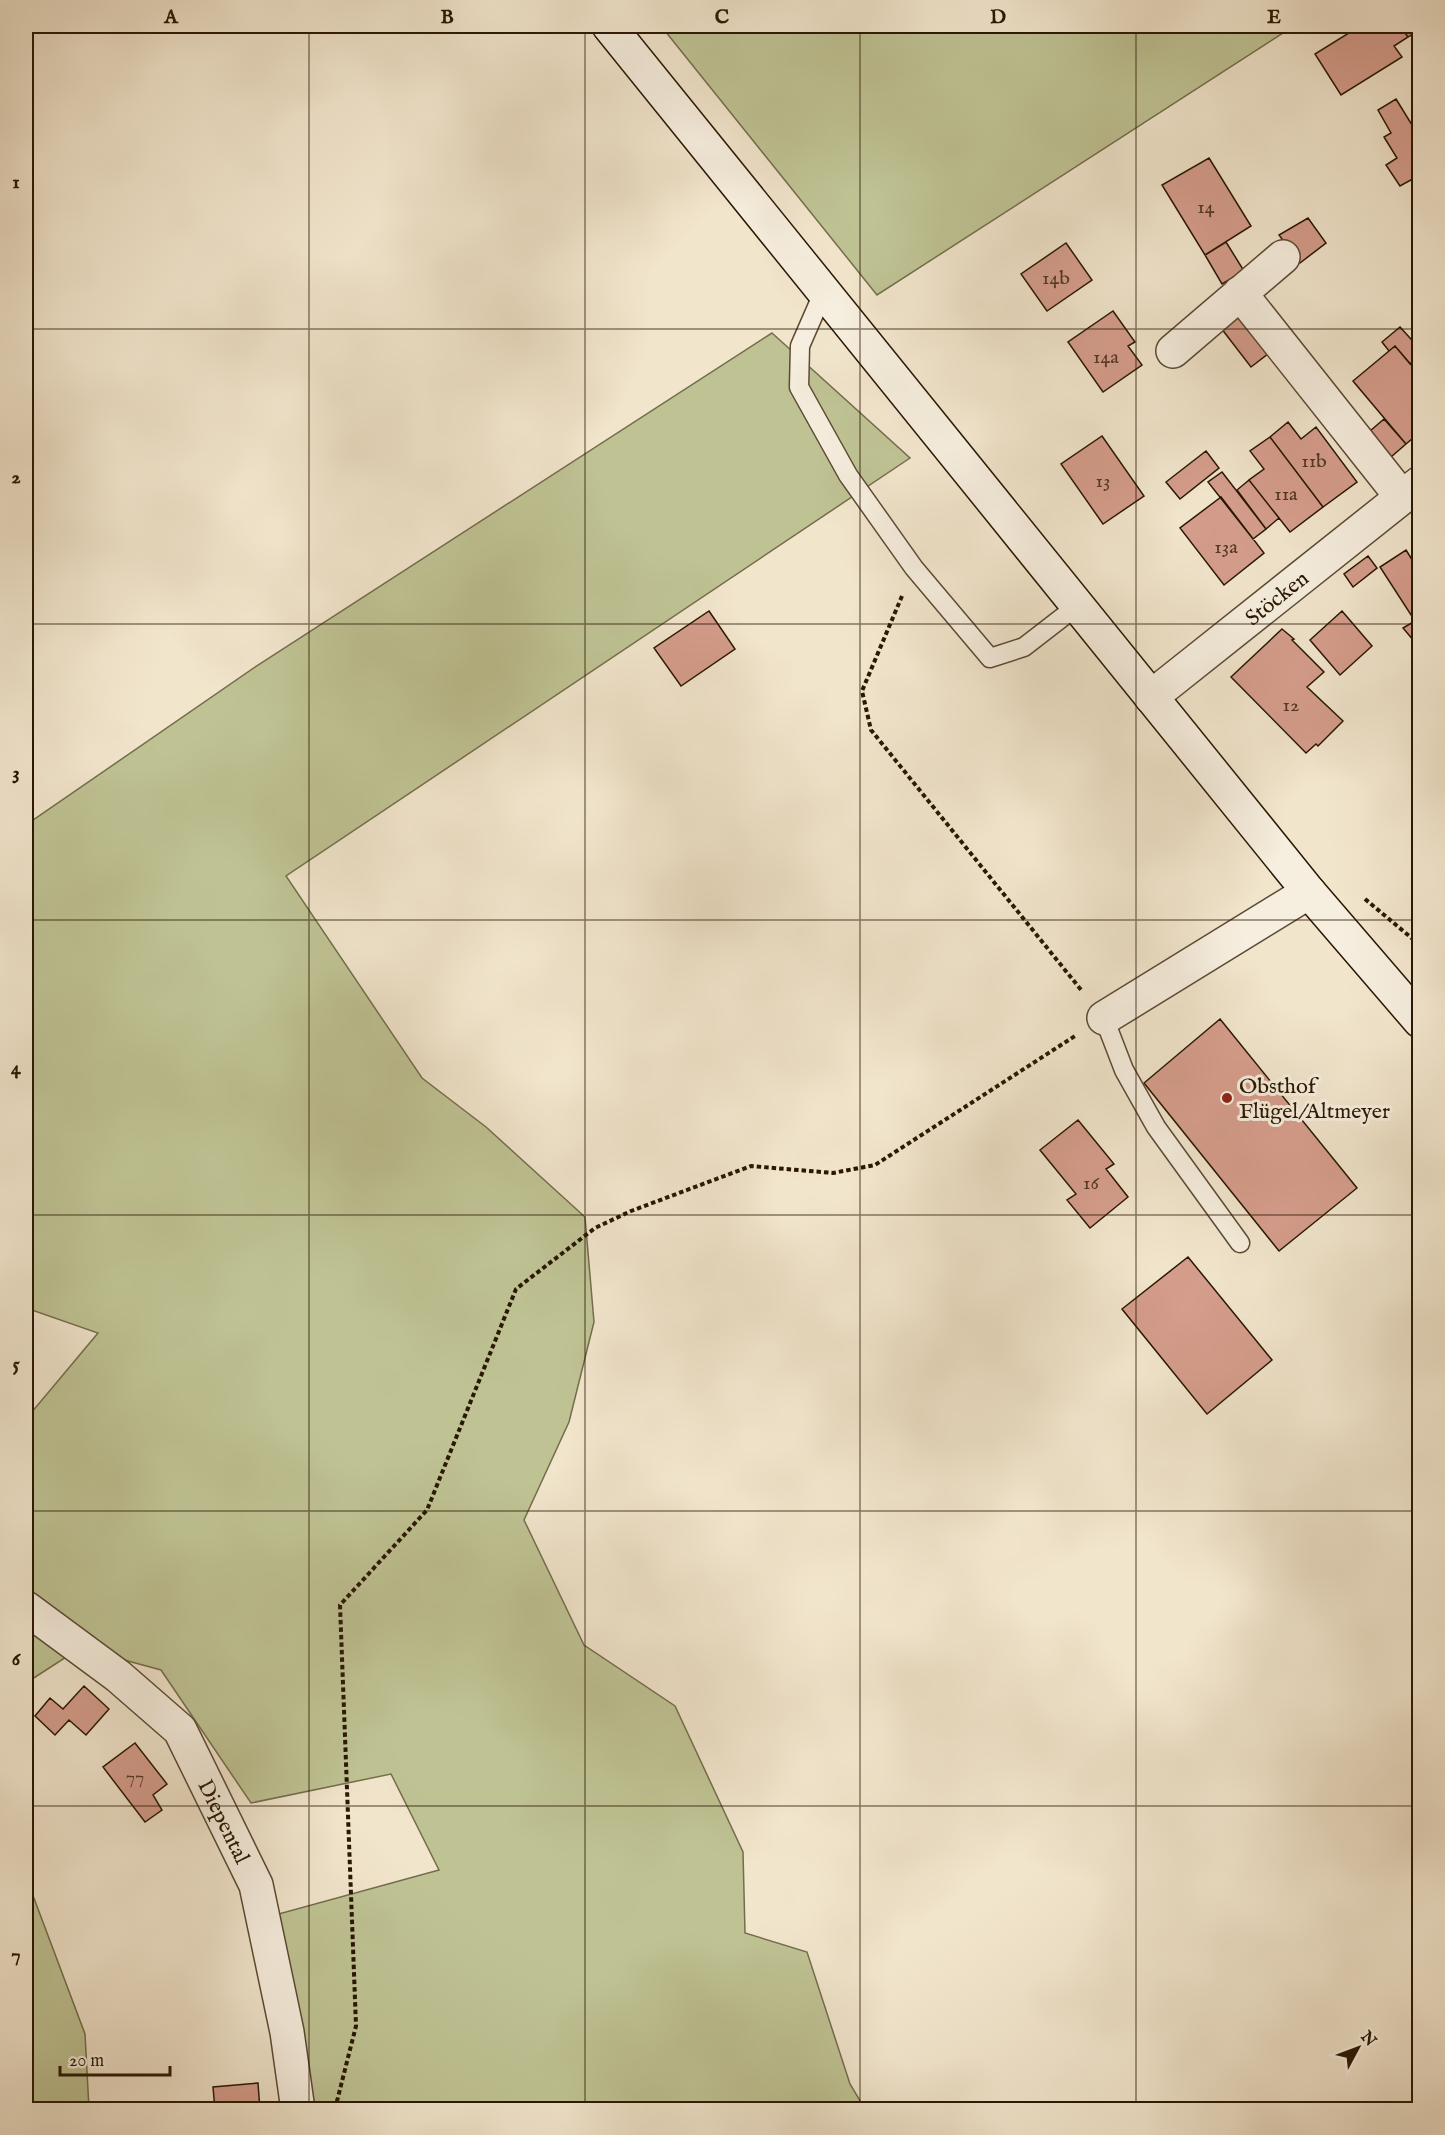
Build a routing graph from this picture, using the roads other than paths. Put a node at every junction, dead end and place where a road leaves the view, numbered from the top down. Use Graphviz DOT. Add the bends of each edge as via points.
graph roads {
  1 [pos="609,26"];
  2 [pos="1283,257"];
  3 [pos="824,291"];
  4 [pos="1240,293"];
  5 [pos="1173,351"];
  6 [pos="1410,489"];
  7 [pos="1077,606"];
  8 [pos="1151,697"];
  9 [pos="1309,892"];
  10 [pos="1104,1018"];
  11 [pos="1419,1021"];
  12 [pos="1240,1243"];
  13 [pos="26,1608"];
  14 [pos="298,2109"];
  1 -- 3 [label="street"];
  2 -- 4 [label="street"];
  3 -- 7 [label="street"];
  3 -- 7 [label="lane" via="800,346 799,387 848,475 914,568 990,658 1024,647"];
  4 -- 5 [label="street"];
  4 -- 6 [label="street, Stöcken"];
  6 -- 8 [label="street, Stöcken"];
  7 -- 8 [label="street"];
  8 -- 9 [label="street"];
  9 -- 10 [label="street"];
  9 -- 11 [label="street"];
  10 -- 12 [label="lane" via="1124,1070 1156,1127"];
  13 -- 14 [label="street, Diepental" via="118,1676 180,1730 256,1885 287,2032"];
}
